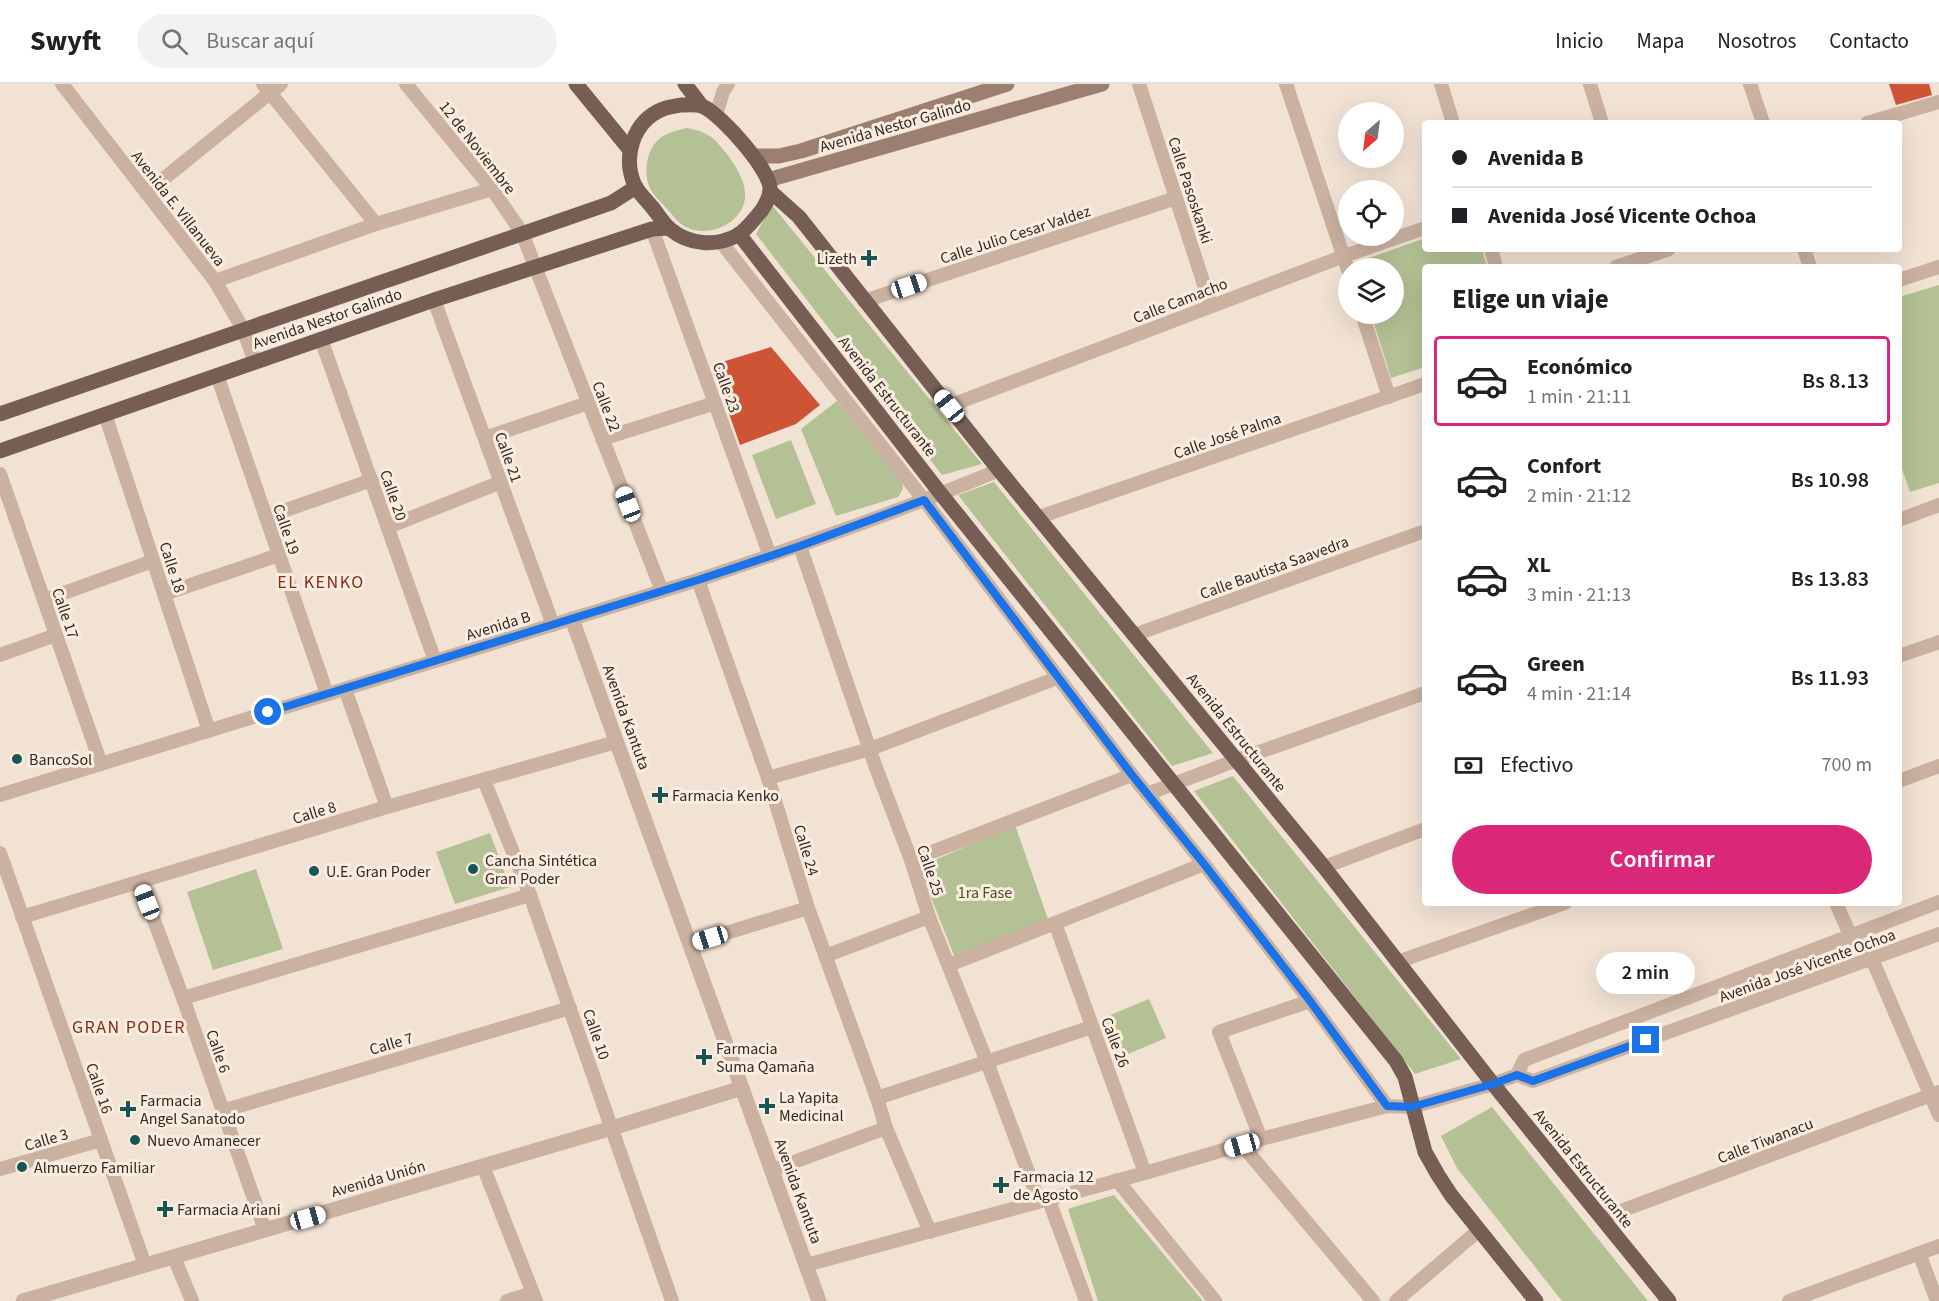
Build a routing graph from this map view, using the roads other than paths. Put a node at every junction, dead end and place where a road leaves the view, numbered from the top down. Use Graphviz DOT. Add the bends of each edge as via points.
graph roads {
  1 [pos="62,84"];
  2 [pos="406,84"];
  3 [pos="576,84"];
  4 [pos="685,84"];
  5 [pos="728,84"];
  6 [pos="1007,84"];
  7 [pos="1102,84"];
  8 [pos="1139,84"];
  9 [pos="1286,84"];
  10 [pos="1441,84"];
  11 [pos="1590,84"];
  12 [pos="1750,84"];
  13 [pos="271,87"];
  14 [pos="1939,102"];
  15 [pos="701,105"];
  16 [pos="716,115"];
  17 [pos="1452,120"];
  18 [pos="1601,120"];
  19 [pos="1762,120"];
  20 [pos="1877,120"];
  21 [pos="630,150"];
  22 [pos="754,156"];
  23 [pos="769,185"];
  24 [pos="636,187"];
  25 [pos="492,189"];
  26 [pos="146,193"];
  27 [pos="1176,198"];
  28 [pos="376,224"];
  29 [pos="669,228"];
  30 [pos="652,229"];
  31 [pos="1422,229"];
  32 [pos="522,233"];
  33 [pos="739,234"];
  34 [pos="722,242"];
  35 [pos="1661,252"];
  36 [pos="1344,258"];
  37 [pos="1357,258"];
  38 [pos="1643,258"];
  39 [pos="1625,264"];
  40 [pos="536,266"];
  41 [pos="1338,266"];
  42 [pos="1939,267"];
  43 [pos="1902,279"];
  44 [pos="215,281"];
  45 [pos="435,300"];
  46 [pos="864,301"];
  47 [pos="1211,306"];
  48 [pos="1365,324"];
  49 [pos="243,329"];
  50 [pos="321,339"];
  51 [pos="255,362"];
  52 [pos="217,375"];
  53 [pos="1422,385"];
  54 [pos="1389,397"];
  55 [pos="588,403"];
  56 [pos="715,403"];
  57 [pos="949,406"];
  58 [pos="0,414"];
  59 [pos="105,414"];
  60 [pos="485,438"];
  61 [pos="602,439"];
  62 [pos="0,451"];
  63 [pos="999,470"];
  64 [pos="0,474"];
  65 [pos="372,480"];
  66 [pos="501,482"];
  67 [pos="941,494"];
  68 [pos="924,500"];
  69 [pos="1939,505"];
  70 [pos="1039,517"];
  71 [pos="266,518"];
  72 [pos="1902,519"];
  73 [pos="388,527"];
  74 [pos="1422,532"];
  75 [pos="800,546"];
  76 [pos="279,555"];
  77 [pos="770,556"];
  78 [pos="153,561"];
  79 [pos="698,580"];
  80 [pos="662,591"];
  81 [pos="164,594"];
  82 [pos="44,600"];
  83 [pos="572,619"];
  84 [pos="553,625"];
  85 [pos="56,635"];
  86 [pos="1134,635"];
  87 [pos="1939,642"];
  88 [pos="0,655"];
  89 [pos="1902,655"];
  90 [pos="435,661"];
  91 [pos="1057,678"];
  92 [pos="345,689"];
  93 [pos="327,694"];
  94 [pos="1422,694"];
  95 [pos="209,731"];
  96 [pos="616,741"];
  97 [pos="870,750"];
  98 [pos="1237,760"];
  99 [pos="101,764"];
  100 [pos="1939,766"];
  101 [pos="1132,775"];
  102 [pos="768,778"];
  103 [pos="484,780"];
  104 [pos="1902,780"];
  105 [pos="1173,784"];
  106 [pos="1147,794"];
  107 [pos="0,795"];
  108 [pos="387,807"];
  109 [pos="1422,830"];
  110 [pos="0,853"];
  111 [pos="911,860"];
  112 [pos="1204,864"];
  113 [pos="1324,867"];
  114 [pos="140,883"];
  115 [pos="530,895"];
  116 [pos="1939,902"];
  117 [pos="1556,906"];
  118 [pos="1837,906"];
  119 [pos="808,908"];
  120 [pos="22,917"];
  121 [pos="929,917"];
  122 [pos="1055,923"];
  123 [pos="1939,934"];
  124 [pos="1850,935"];
  125 [pos="690,944"];
  126 [pos="825,956"];
  127 [pos="1872,959"];
  128 [pos="1397,962"];
  129 [pos="949,965"];
  130 [pos="183,998"];
  131 [pos="1310,1001"];
  132 [pos="570,1008"];
  133 [pos="1092,1027"];
  134 [pos="987,1062"];
  135 [pos="1517,1075"];
  136 [pos="1493,1084"];
  137 [pos="742,1088"];
  138 [pos="1935,1093"];
  139 [pos="877,1098"];
  140 [pos="1387,1106"];
  141 [pos="1412,1107"];
  142 [pos="222,1110"];
  143 [pos="1939,1115"];
  144 [pos="612,1128"];
  145 [pos="886,1128"];
  146 [pos="1261,1139"];
  147 [pos="101,1140"];
  148 [pos="1242,1145"];
  149 [pos="483,1166"];
  150 [pos="0,1169"];
  151 [pos="772,1170"];
  152 [pos="1145,1173"];
  153 [pos="1117,1180"];
  154 [pos="1044,1200"];
  155 [pos="1602,1218"];
  156 [pos="265,1230"];
  157 [pos="1479,1230"];
  158 [pos="930,1232"];
  159 [pos="1939,1246"];
  160 [pos="1919,1253"];
  161 [pos="174,1257"];
  162 [pos="145,1265"];
  163 [pos="807,1265"];
  164 [pos="534,1297"];
  165 [pos="23,1301"];
  166 [pos="192,1301"];
  167 [pos="507,1301"];
  168 [pos="672,1301"];
  169 [pos="819,1301"];
  170 [pos="1086,1301"];
  171 [pos="1215,1301"];
  172 [pos="1373,1301"];
  173 [pos="1396,1301"];
  174 [pos="1536,1301"];
  175 [pos="1669,1301"];
  176 [pos="1789,1301"];
  177 [pos="1937,1301"];
  1 -- 26 [label="street, Avenida E. Villanueva"];
  2 -- 25 [label="street, 12 de Noviembre"];
  3 -- 21 [label="main road"];
  4 -- 15 [label="main road"];
  5 -- 16 [label="street"];
  6 -- 22 [label="main road, Avenida Nestor Galindo" via="801,151"];
  7 -- 23 [label="main road, Avenida Nestor Galindo"];
  8 -- 27 [label="street, Calle Pasoskanki"];
  9 -- 36 [label="street"];
  10 -- 17 [label="street"];
  11 -- 18 [label="street"];
  12 -- 19 [label="street"];
  13 -- 26 [label="street"];
  13 -- 28 [label="street"];
  14 -- 20 [label="street"];
  15 -- 16 [label="main road"];
  15 -- 21 [label="main road" via="681,105 655,114 636,133"];
  16 -- 22 [label="main road"];
  21 -- 24 [label="main road" via="629,169"];
  22 -- 23 [label="main road"];
  23 -- 33 [label="main road" via="762,211"];
  23 -- 46 [label="main road, Avenida Estructurante"];
  24 -- 29 [label="main road"];
  24 -- 32 [label="main road, Avenida Nestor Galindo" via="611,203"];
  25 -- 28 [label="street"];
  25 -- 32 [label="street, 12 de Noviembre"];
  26 -- 44 [label="street, Avenida E. Villanueva"];
  27 -- 46 [label="street, Calle Julio Cesar Valdez"];
  27 -- 47 [label="street, Calle Pasoskanki"];
  28 -- 44 [label="street"];
  29 -- 30 [label="main road, Avenida Nestor Galindo"];
  29 -- 34 [label="main road" via="684,239 703,244"];
  30 -- 40 [label="main road, Avenida Nestor Galindo"];
  30 -- 56 [label="street, Calle 23"];
  31 -- 37 [label="street, Calle Camacho"];
  32 -- 40 [label="street, Calle 22"];
  32 -- 49 [label="main road, Avenida Nestor Galindo"];
  33 -- 34 [label="main road"];
  33 -- 67 [label="main road, Avenida Estructurante"];
  34 -- 68 [label="street"];
  35 -- 38 [label="street"];
  38 -- 39 [label="street"];
  40 -- 45 [label="main road, Avenida Nestor Galindo"];
  40 -- 55 [label="street, Calle 22"];
  41 -- 47 [label="street, Calle Camacho"];
  42 -- 43 [label="street"];
  44 -- 49 [label="street, Avenida E. Villanueva"];
  45 -- 50 [label="main road, Avenida Nestor Galindo"];
  45 -- 60 [label="street, Calle 21"];
  46 -- 57 [label="main road, Avenida Estructurante"];
  47 -- 57 [label="street, Calle Camacho"];
  48 -- 54 [label="street"];
  49 -- 51 [label="street, Avenida E. Villanueva"];
  49 -- 58 [label="main road, Avenida Nestor Galindo"];
  50 -- 51 [label="main road, Avenida Nestor Galindo"];
  50 -- 65 [label="street, Calle 20"];
  51 -- 52 [label="main road, Avenida Nestor Galindo"];
  52 -- 59 [label="main road, Avenida Nestor Galindo"];
  52 -- 71 [label="street, Calle 19"];
  53 -- 54 [label="street, Calle José Palma"];
  54 -- 70 [label="street, Calle José Palma"];
  55 -- 60 [label="street"];
  55 -- 61 [label="street, Calle 22"];
  56 -- 61 [label="street"];
  56 -- 77 [label="street, Calle 23"];
  57 -- 63 [label="main road, Avenida Estructurante"];
  59 -- 62 [label="main road, Avenida Nestor Galindo"];
  59 -- 78 [label="street, Calle 18"];
  60 -- 66 [label="street, Calle 21"];
  61 -- 80 [label="street, Calle 22"];
  63 -- 67 [label="street, Avenida B"];
  63 -- 70 [label="main road, Avenida Estructurante"];
  64 -- 82 [label="street, Calle 17"];
  65 -- 71 [label="street"];
  65 -- 73 [label="street, Calle 20"];
  66 -- 73 [label="street"];
  66 -- 84 [label="street, Calle 21"];
  67 -- 68 [label="street, Avenida B"];
  67 -- 105 [label="main road, Avenida Estructurante"];
  68 -- 75 [label="street, Avenida B"];
  68 -- 91 [label="street"];
  69 -- 72 [label="street"];
  70 -- 86 [label="main road, Avenida Estructurante"];
  71 -- 76 [label="street, Calle 19"];
  73 -- 90 [label="street, Calle 20"];
  74 -- 86 [label="street, Calle Bautista Saavedra"];
  75 -- 77 [label="street, Avenida B"];
  75 -- 97 [label="street, Calle 25"];
  76 -- 81 [label="street"];
  76 -- 93 [label="street, Calle 19"];
  77 -- 79 [label="street, Avenida B"];
  78 -- 81 [label="street, Calle 18"];
  78 -- 82 [label="street"];
  79 -- 80 [label="street, Avenida B"];
  79 -- 102 [label="street, Calle 24"];
  80 -- 83 [label="street, Avenida B"];
  81 -- 95 [label="street, Calle 18"];
  82 -- 85 [label="street, Calle 17"];
  83 -- 84 [label="street, Avenida B"];
  83 -- 96 [label="street, Avenida Kantuta"];
  84 -- 90 [label="street, Avenida B"];
  85 -- 88 [label="street"];
  85 -- 99 [label="street, Calle 17"];
  86 -- 98 [label="main road, Avenida Estructurante"];
  87 -- 89 [label="street"];
  90 -- 92 [label="street, Avenida B"];
  91 -- 97 [label="street"];
  91 -- 101 [label="street"];
  92 -- 93 [label="street, Avenida B"];
  92 -- 108 [label="street"];
  93 -- 95 [label="street, Avenida B"];
  94 -- 98 [label="street"];
  95 -- 99 [label="street, Avenida B"];
  96 -- 103 [label="street, Calle 8"];
  96 -- 125 [label="street, Avenida Kantuta"];
  97 -- 102 [label="street"];
  97 -- 111 [label="street, Calle 25"];
  98 -- 105 [label="street"];
  98 -- 113 [label="main road, Avenida Estructurante"];
  99 -- 107 [label="street, Avenida B"];
  100 -- 104 [label="street"];
  101 -- 106 [label="street"];
  101 -- 111 [label="street"];
  102 -- 119 [label="street, Calle 24"];
  103 -- 108 [label="street, Calle 8"];
  103 -- 115 [label="street, Calle 10"];
  105 -- 106 [label="street"];
  105 -- 141 [label="main road, Avenida Estructurante" via="1396,1060 1405,1077"];
  106 -- 112 [label="street"];
  108 -- 114 [label="street, Calle 8"];
  109 -- 113 [label="street"];
  110 -- 120 [label="street, Calle 16"];
  111 -- 121 [label="street, Calle 25"];
  112 -- 122 [label="street"];
  112 -- 131 [label="street"];
  113 -- 128 [label="main road, Avenida Estructurante"];
  114 -- 120 [label="street, Calle 8"];
  114 -- 130 [label="street, Calle 6"];
  115 -- 130 [label="street"];
  115 -- 132 [label="street, Calle 10"];
  116 -- 124 [label="street"];
  117 -- 128 [label="street"];
  118 -- 124 [label="street"];
  119 -- 125 [label="street"];
  119 -- 126 [label="street, Calle 24"];
  120 -- 147 [label="street, Calle 16"];
  121 -- 126 [label="street"];
  121 -- 129 [label="street, Calle 25"];
  122 -- 129 [label="street"];
  122 -- 133 [label="street, Calle 26"];
  123 -- 127 [label="street, Avenida José Vicente Ochoa"];
  124 -- 127 [label="street"];
  124 -- 135 [label="street" via="1524,1060"];
  125 -- 137 [label="street, Avenida Kantuta"];
  126 -- 139 [label="street, Calle 24"];
  127 -- 135 [label="street, Avenida José Vicente Ochoa" via="1533,1081"];
  127 -- 138 [label="street"];
  128 -- 136 [label="main road, Avenida Estructurante"];
  129 -- 134 [label="street, Calle 25"];
  130 -- 142 [label="street, Calle 6"];
  131 -- 140 [label="street"];
  131 -- 146 [label="street" via="1219,1032"];
  132 -- 142 [label="street, Calle 7"];
  132 -- 144 [label="street, Calle 10"];
  133 -- 134 [label="street"];
  133 -- 152 [label="street, Calle 26"];
  134 -- 139 [label="street"];
  134 -- 154 [label="street, Calle 25"];
  135 -- 136 [label="street"];
  136 -- 141 [label="street"];
  136 -- 155 [label="main road, Avenida Estructurante"];
  137 -- 144 [label="street, Avenida Unión"];
  137 -- 151 [label="street, Avenida Kantuta"];
  138 -- 143 [label="street"];
  138 -- 155 [label="street, Calle Tiwanacu"];
  139 -- 145 [label="street, Calle 24"];
  140 -- 141 [label="street"];
  140 -- 146 [label="street"];
  141 -- 157 [label="main road, Avenida Estructurante" via="1425,1152 1451,1195"];
  142 -- 156 [label="street, Calle 6"];
  144 -- 149 [label="street, Avenida Unión"];
  144 -- 168 [label="street, Calle 10"];
  145 -- 151 [label="street"];
  145 -- 158 [label="street, Calle 24"];
  146 -- 148 [label="street"];
  147 -- 150 [label="street, Calle 3"];
  147 -- 162 [label="street, Calle 16"];
  148 -- 152 [label="street"];
  148 -- 172 [label="street"];
  149 -- 156 [label="street, Avenida Unión"];
  149 -- 164 [label="street"];
  151 -- 163 [label="street, Avenida Kantuta"];
  152 -- 153 [label="street"];
  153 -- 154 [label="street"];
  153 -- 171 [label="street"];
  154 -- 158 [label="street"];
  154 -- 170 [label="street, Calle 25"];
  155 -- 175 [label="main road, Avenida Estructurante"];
  156 -- 161 [label="street, Avenida Unión"];
  157 -- 173 [label="street"];
  157 -- 174 [label="main road, Avenida Estructurante"];
  158 -- 163 [label="street"];
  159 -- 160 [label="street"];
  160 -- 176 [label="street"];
  160 -- 177 [label="street"];
  161 -- 162 [label="street, Avenida Unión"];
  161 -- 166 [label="street"];
  162 -- 165 [label="street, Avenida Unión"];
  163 -- 169 [label="street, Avenida Kantuta"];
  164 -- 167 [label="street"];
}
